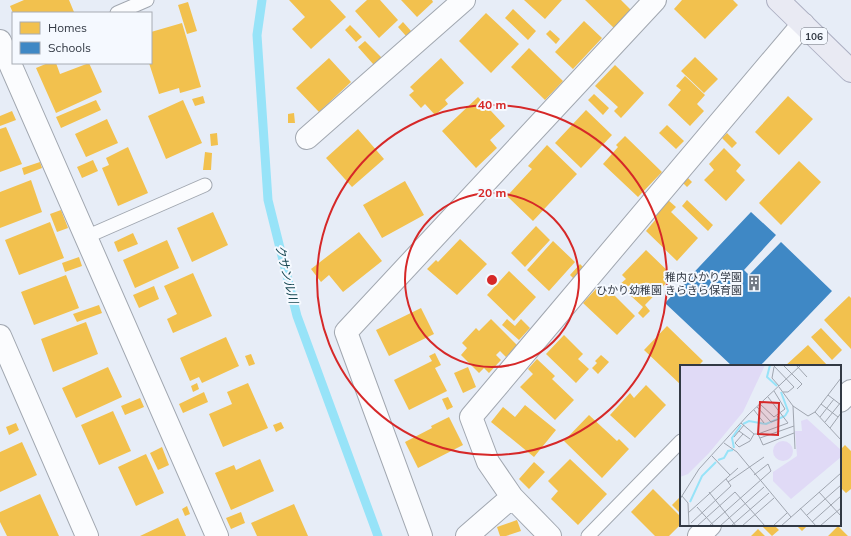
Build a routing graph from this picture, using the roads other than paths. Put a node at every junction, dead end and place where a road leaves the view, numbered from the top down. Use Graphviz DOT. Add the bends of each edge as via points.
graph roads {
  1 [pos="147,0"];
  2 [pos="464,0"];
  3 [pos="655,0"];
  4 [pos="778,0"];
  5 [pos="119,12"];
  6 [pos="803,24"];
  7 [pos="0,41"];
  8 [pos="11,59"];
  9 [pos="13,64"];
  10 [pos="851,71"];
  11 [pos="307,138"];
  12 [pos="205,185"];
  13 [pos="86,237"];
  14 [pos="0,336"];
  15 [pos="851,391"];
  16 [pos="841,400"];
  17 [pos="680,442"];
  18 [pos="512,497"];
  19 [pos="709,526"];
  20 [pos="87,536"];
  21 [pos="217,536"];
  22 [pos="421,536"];
  23 [pos="467,536"];
  24 [pos="550,536"];
  25 [pos="588,536"];
  26 [pos="699,536"];
  1 -- 5 [label="lane"];
  2 -- 11 [label="street"];
  3 -- 22 [label="street" via="346,332"];
  4 -- 6 [label="main road, 106"];
  6 -- 10 [label="main road, 106"];
  6 -- 18 [label="street" via="471,417 488,462"];
  7 -- 8 [label="street"];
  9 -- 13 [label="street"];
  12 -- 13 [label="lane"];
  13 -- 21 [label="street"];
  14 -- 20 [label="street"];
  15 -- 16 [label="street"];
  17 -- 25 [label="lane"];
  18 -- 23 [label="street"];
  18 -- 24 [label="street"];
  19 -- 26 [label="street"];
}
